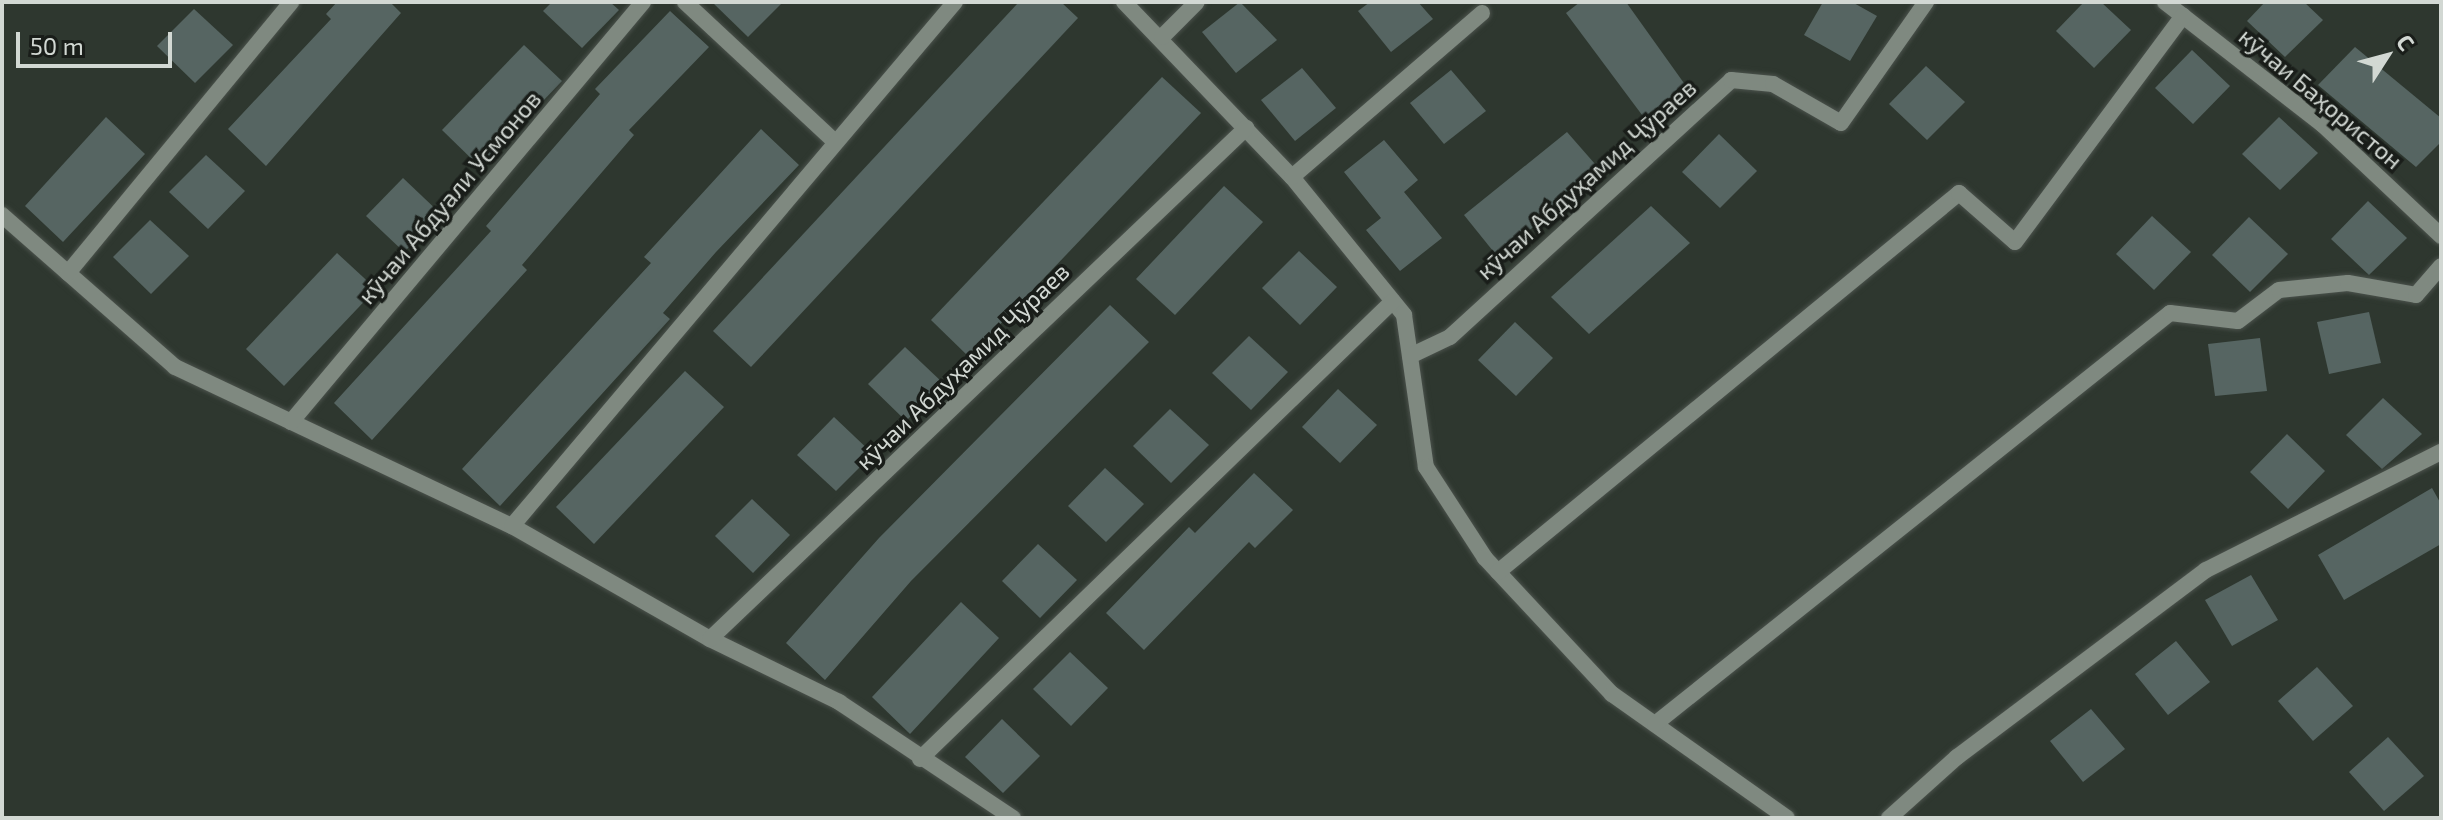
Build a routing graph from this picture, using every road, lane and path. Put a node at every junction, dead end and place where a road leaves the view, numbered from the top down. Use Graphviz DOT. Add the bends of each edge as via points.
graph roads {
  1 [pos="291,2"];
  2 [pos="643,2"];
  3 [pos="685,2"];
  4 [pos="955,2"];
  5 [pos="1124,2"];
  6 [pos="1197,2"];
  7 [pos="1926,2"];
  8 [pos="2165,2"];
  9 [pos="1482,13"];
  10 [pos="2183,16"];
  11 [pos="1162,37"];
  12 [pos="1246,128"];
  13 [pos="835,142"];
  14 [pos="1292,177"];
  15 [pos="2,215"];
  16 [pos="2441,236"];
  17 [pos="2441,266"];
  18 [pos="68,273"];
  19 [pos="1393,301"];
  20 [pos="1410,356"];
  21 [pos="291,422"];
  22 [pos="2441,452"];
  23 [pos="512,526"];
  24 [pos="1498,572"];
  25 [pos="710,639"];
  26 [pos="1655,724"];
  27 [pos="920,759"];
  28 [pos="1013,818"];
  29 [pos="1787,818"];
  30 [pos="1889,818"];
  1 -- 18 [label="street"];
  2 -- 21 [label="street, кӯчаи Абдуали Усмонов"];
  3 -- 13 [label="street"];
  4 -- 13 [label="street"];
  5 -- 11 [label="street"];
  6 -- 11 [label="street"];
  7 -- 20 [label="street, кӯчаи Абдуҳамид Ҷӯраев" via="1841,123 1773,84 1731,80 1450,337"];
  8 -- 10 [label="street, кӯчаи Баҳористон"];
  9 -- 14 [label="street"];
  10 -- 16 [label="street, кӯчаи Баҳористон" via="2323,125"];
  10 -- 24 [label="street" via="2015,242 1959,193"];
  11 -- 12 [label="street"];
  12 -- 14 [label="street"];
  12 -- 25 [label="street, кӯчаи Абдуҳамид Ҷӯраев"];
  13 -- 23 [label="street"];
  14 -- 19 [label="street"];
  15 -- 18 [label="street"];
  17 -- 26 [label="street" via="2416,295 2348,283 2279,290 2238,321 2170,313"];
  18 -- 21 [label="street" via="175,367"];
  19 -- 20 [label="street" via="1404,315"];
  19 -- 27 [label="street"];
  20 -- 24 [label="street" via="1426,467"];
  21 -- 23 [label="street"];
  22 -- 30 [label="street" via="2206,570 1957,757"];
  23 -- 25 [label="street"];
  24 -- 26 [label="street" via="1612,694"];
  25 -- 27 [label="street" via="839,702"];
  26 -- 29 [label="street"];
  27 -- 28 [label="street"];
}
